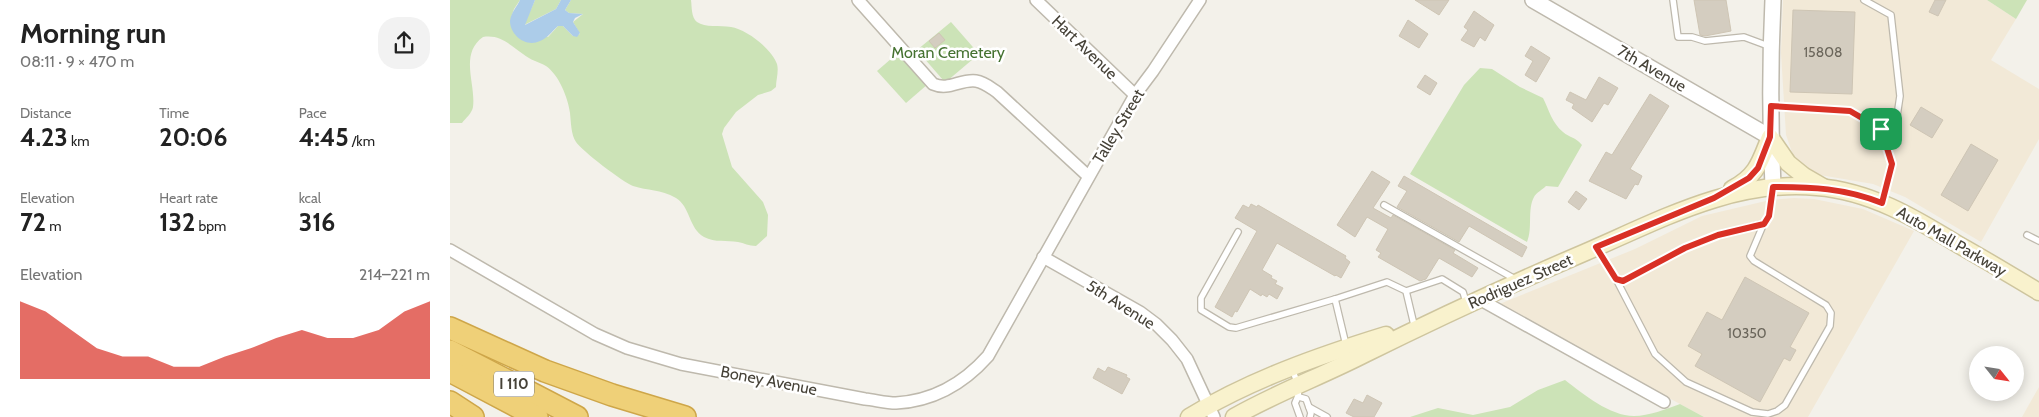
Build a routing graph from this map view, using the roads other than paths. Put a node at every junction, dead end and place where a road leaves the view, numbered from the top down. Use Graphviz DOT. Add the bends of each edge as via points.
graph roads {
  1 [pos="858,0"];
  2 [pos="1036,0"];
  3 [pos="1200,0"];
  4 [pos="1533,0"];
  5 [pos="1673,0"];
  6 [pos="1773,0"];
  7 [pos="1864,0"];
  8 [pos="1771,47"];
  9 [pos="1135,95"];
  10 [pos="1771,106"];
  11 [pos="1881,129"];
  12 [pos="1770,137"];
  13 [pos="1088,176"];
  14 [pos="1773,187"];
  15 [pos="1825,188"];
  16 [pos="1714,198"];
  17 [pos="1882,203"];
  18 [pos="1384,206"];
  19 [pos="1764,224"];
  20 [pos="1238,232"];
  21 [pos="2027,235"];
  22 [pos="2039,241"];
  23 [pos="1596,247"];
  24 [pos="450,250"];
  25 [pos="1043,257"];
  26 [pos="1616,279"];
  27 [pos="1519,281"];
  28 [pos="1406,290"];
  29 [pos="2039,292"];
  30 [pos="1335,300"];
  31 [pos="1473,302"];
  32 [pos="450,328"];
  33 [pos="1415,328"];
  34 [pos="450,351"];
  35 [pos="1349,355"];
  36 [pos="1292,367"];
  37 [pos="450,371"];
  38 [pos="1299,391"];
  39 [pos="450,402"];
  40 [pos="1664,402"];
  41 [pos="1309,407"];
  42 [pos="1211,411"];
  43 [pos="473,417"];
  44 [pos="537,417"];
  45 [pos="577,417"];
  46 [pos="685,417"];
  47 [pos="1189,417"];
  48 [pos="1234,417"];
  49 [pos="1300,417"];
  50 [pos="1310,417"];
  51 [pos="1327,417"];
  1 -- 13 [label="street" via="933,84 946,87 977,81 988,85"];
  2 -- 9 [label="street, Hart Avenue"];
  3 -- 9 [label="street, Talley Street"];
  4 -- 12 [label="street, 7th Avenue"];
  5 -- 8 [label="lane" via="1678,37 1705,41 1744,37"];
  6 -- 8 [label="street"];
  7 -- 11 [label="lane" via="1890,15 1900,96 1897,116"];
  8 -- 10 [label="street"];
  9 -- 13 [label="street, Talley Street"];
  10 -- 11 [label="lane" via="1850,111"];
  10 -- 12 [label="street"];
  11 -- 17 [label="lane" via="1892,164"];
  12 -- 14 [label="street"];
  12 -- 15 [label="main road" via="1788,163"];
  12 -- 16 [label="main road" via="1758,168 1749,178"];
  13 -- 25 [label="street, Talley Street"];
  14 -- 15 [label="main road, Auto Mall Parkway"];
  14 -- 16 [label="main road, Rodriguez Street"];
  14 -- 19 [label="lane" via="1769,216"];
  15 -- 17 [label="main road, Auto Mall Parkway"];
  16 -- 23 [label="main road, Rodriguez Street"];
  17 -- 29 [label="main road, Auto Mall Parkway" via="1921,222"];
  18 -- 27 [label="lane"];
  19 -- 26 [label="lane" via="1718,235 1685,248 1623,281"];
  19 -- 26 [label="lane" via="1750,256 1826,304 1831,313 1830,326 1785,405 1777,412 1752,412 1686,382 1655,354"];
  20 -- 30 [label="lane" via="1201,298 1200,310 1236,328"];
  21 -- 22 [label="lane"];
  23 -- 26 [label="lane"];
  23 -- 27 [label="main road, Rodriguez Street"];
  24 -- 25 [label="street, Boney Avenue" via="595,334 644,354 681,364 895,403 940,393 974,372 1001,335"];
  25 -- 42 [label="street, 5th Avenue" via="1156,324 1187,359"];
  27 -- 31 [label="main road, Rodriguez Street"];
  28 -- 30 [label="lane" via="1387,282"];
  28 -- 31 [label="lane" via="1442,279"];
  28 -- 33 [label="lane"];
  30 -- 35 [label="lane"];
  31 -- 33 [label="main road, Rodriguez Street"];
  31 -- 40 [label="street"];
  32 -- 46 [label="highway" via="545,371"];
  33 -- 35 [label="main road, Rodriguez Street"];
  34 -- 45 [label="highway, I 110"];
  35 -- 36 [label="main road, Rodriguez Street"];
  35 -- 38 [label="main road, Rodriguez Street"];
  36 -- 38 [label="lane"];
  36 -- 42 [label="main road, Rodriguez Street" via="1240,389"];
  37 -- 44 [label="highway, I 110"];
  38 -- 41 [label="lane"];
  38 -- 48 [label="main road, Rodriguez Street"];
  38 -- 49 [label="lane" via="1295,403"];
  39 -- 43 [label="highway"];
  41 -- 50 [label="lane"];
  41 -- 51 [label="lane"];
  42 -- 47 [label="main road, Rodriguez Street"];
}
